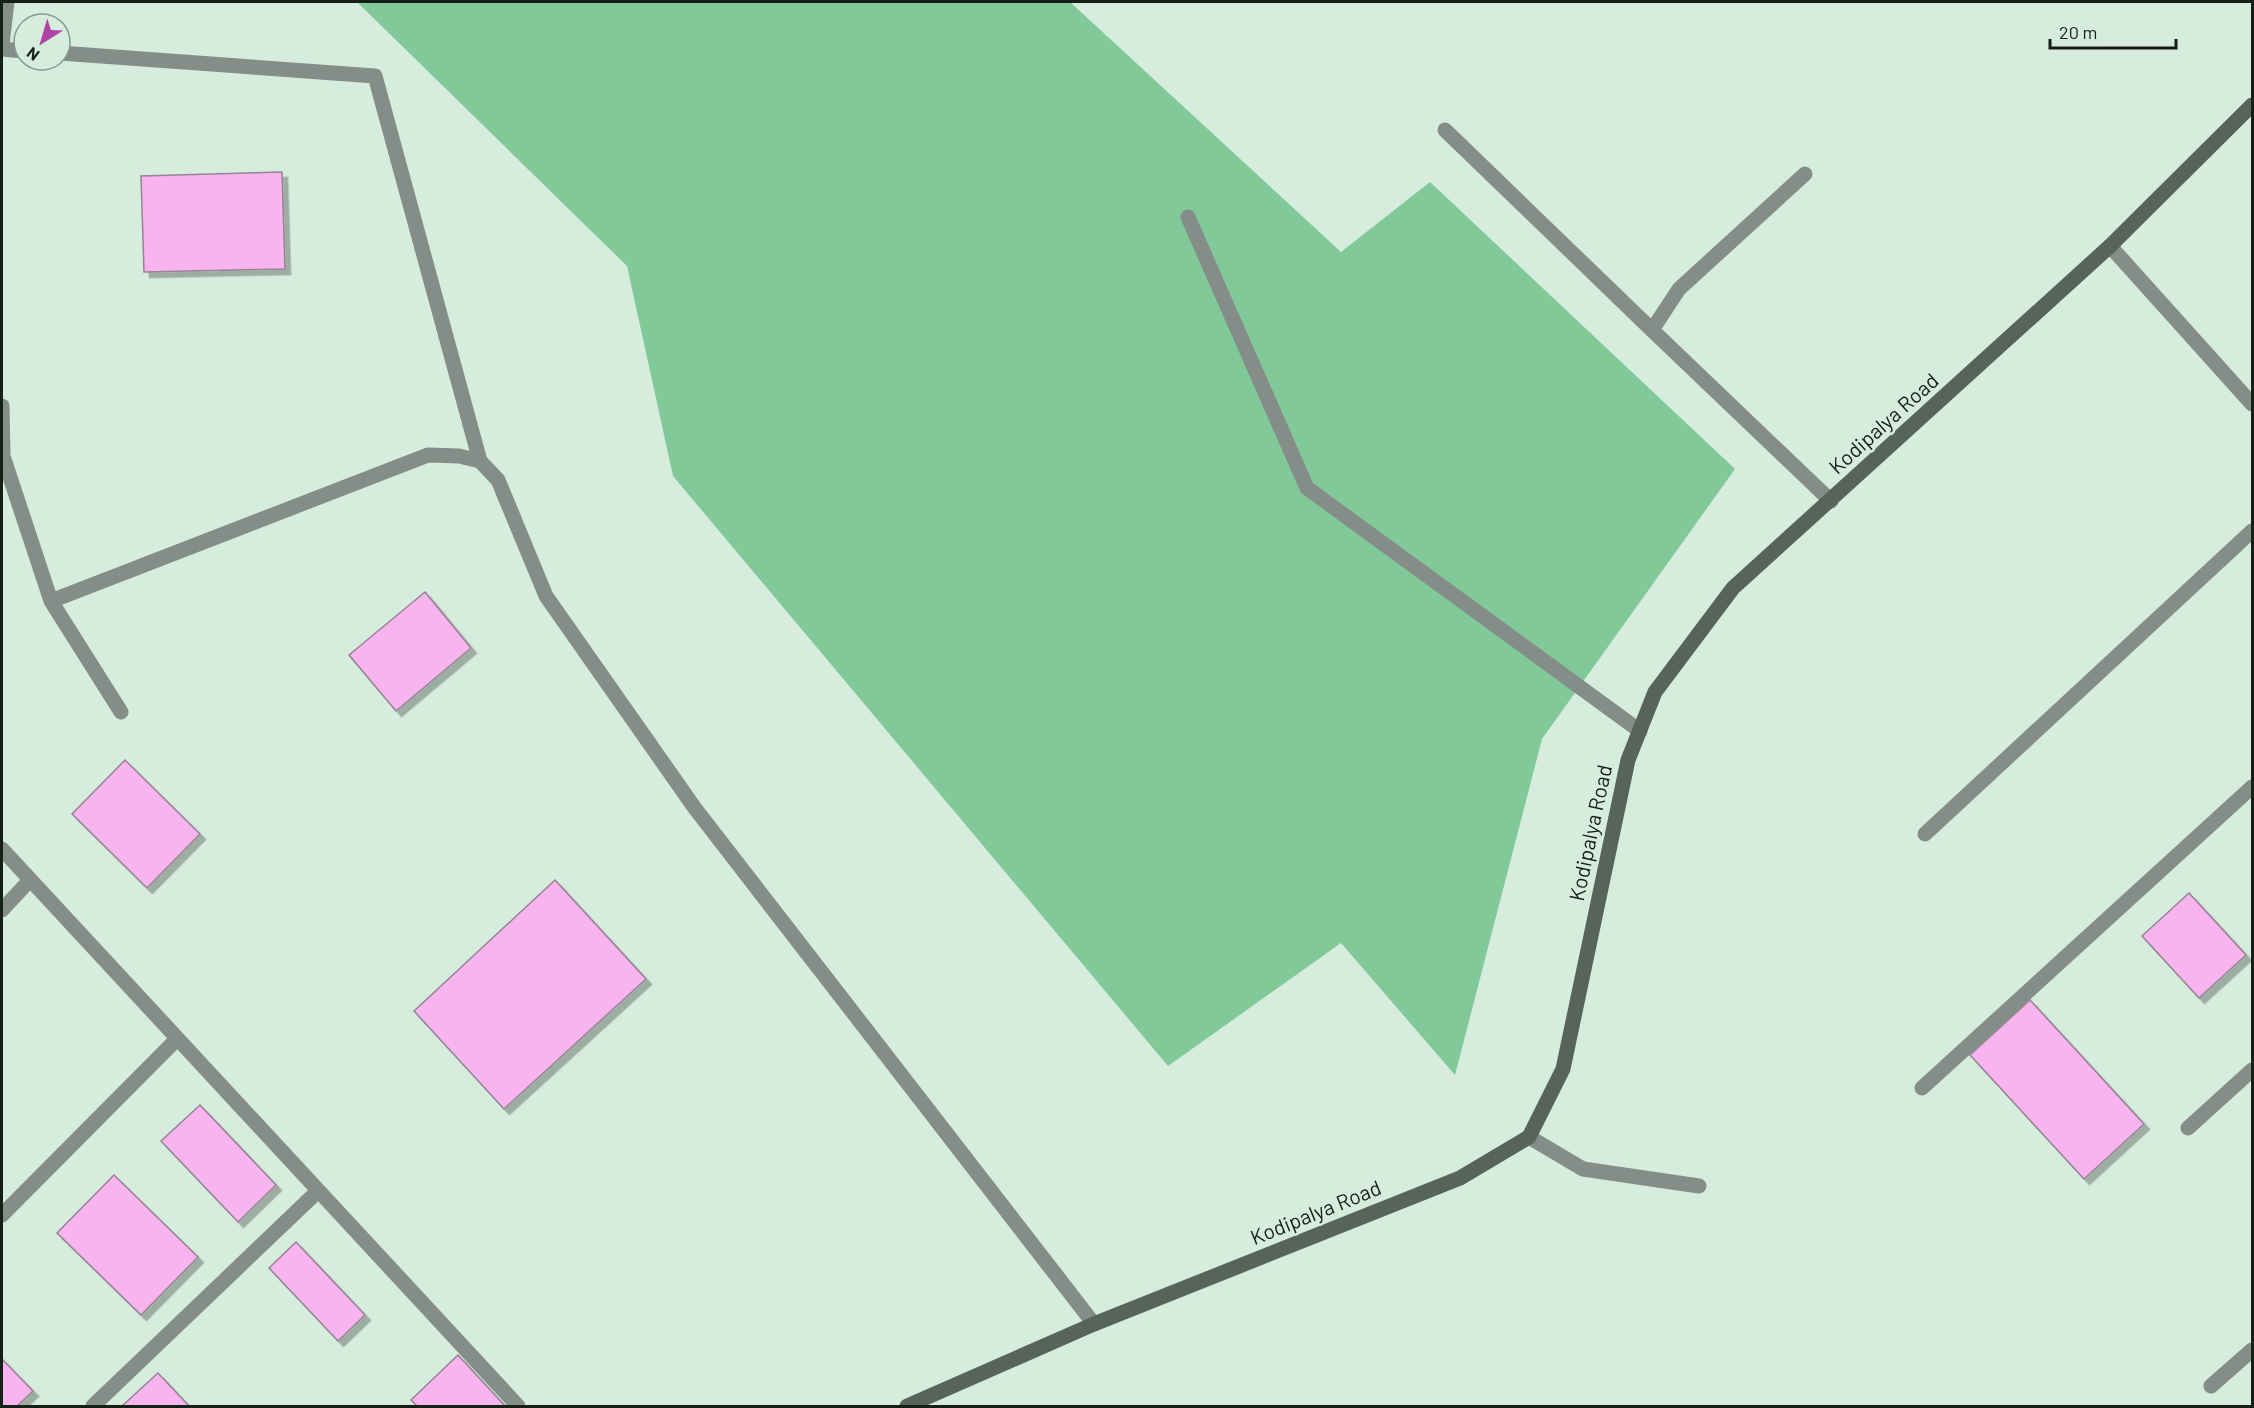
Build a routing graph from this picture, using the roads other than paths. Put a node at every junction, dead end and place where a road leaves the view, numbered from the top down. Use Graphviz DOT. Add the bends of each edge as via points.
graph roads {
  1 [pos="7,2"];
  2 [pos="2,44"];
  3 [pos="72,54"];
  4 [pos="2253,105"];
  5 [pos="1445,130"];
  6 [pos="1804,174"];
  7 [pos="1188,217"];
  8 [pos="2110,246"];
  9 [pos="1652,330"];
  10 [pos="2253,404"];
  11 [pos="2,406"];
  12 [pos="480,461"];
  13 [pos="1831,501"];
  14 [pos="2253,531"];
  15 [pos="51,601"];
  16 [pos="121,712"];
  17 [pos="1640,731"];
  18 [pos="2253,787"];
  19 [pos="1925,834"];
  20 [pos="2,849"];
  21 [pos="30,880"];
  22 [pos="2,910"];
  23 [pos="177,1039"];
  24 [pos="2253,1070"];
  25 [pos="1922,1088"];
  26 [pos="2188,1128"];
  27 [pos="1529,1137"];
  28 [pos="1699,1186"];
  29 [pos="318,1191"];
  30 [pos="2,1215"];
  31 [pos="1094,1324"];
  32 [pos="2253,1350"];
  33 [pos="2211,1386"];
  34 [pos="93,1407"];
  35 [pos="518,1407"];
  36 [pos="907,1407"];
  1 -- 2 [label="street"];
  3 -- 12 [label="street" via="375,76"];
  4 -- 8 [label="main road, Kodipalya Road"];
  5 -- 9 [label="street"];
  6 -- 9 [label="street" via="1679,290"];
  7 -- 17 [label="street" via="1307,488"];
  8 -- 10 [label="street"];
  8 -- 13 [label="main road, Kodipalya Road"];
  9 -- 13 [label="street"];
  11 -- 15 [label="street" via="3,456"];
  12 -- 15 [label="street" via="428,455"];
  12 -- 31 [label="street" via="498,480 546,596 694,807"];
  13 -- 17 [label="main road, Kodipalya Road" via="1733,588 1655,692"];
  14 -- 19 [label="street"];
  15 -- 16 [label="street"];
  17 -- 27 [label="main road, Kodipalya Road" via="1628,760 1563,1069"];
  18 -- 25 [label="street"];
  20 -- 21 [label="street"];
  21 -- 22 [label="street"];
  21 -- 23 [label="street"];
  23 -- 29 [label="street"];
  23 -- 30 [label="street"];
  24 -- 26 [label="street"];
  27 -- 28 [label="street" via="1583,1169"];
  27 -- 31 [label="main road, Kodipalya Road" via="1460,1178"];
  29 -- 34 [label="street"];
  29 -- 35 [label="street"];
  31 -- 36 [label="main road, Kodipalya Road"];
  32 -- 33 [label="street"];
}
